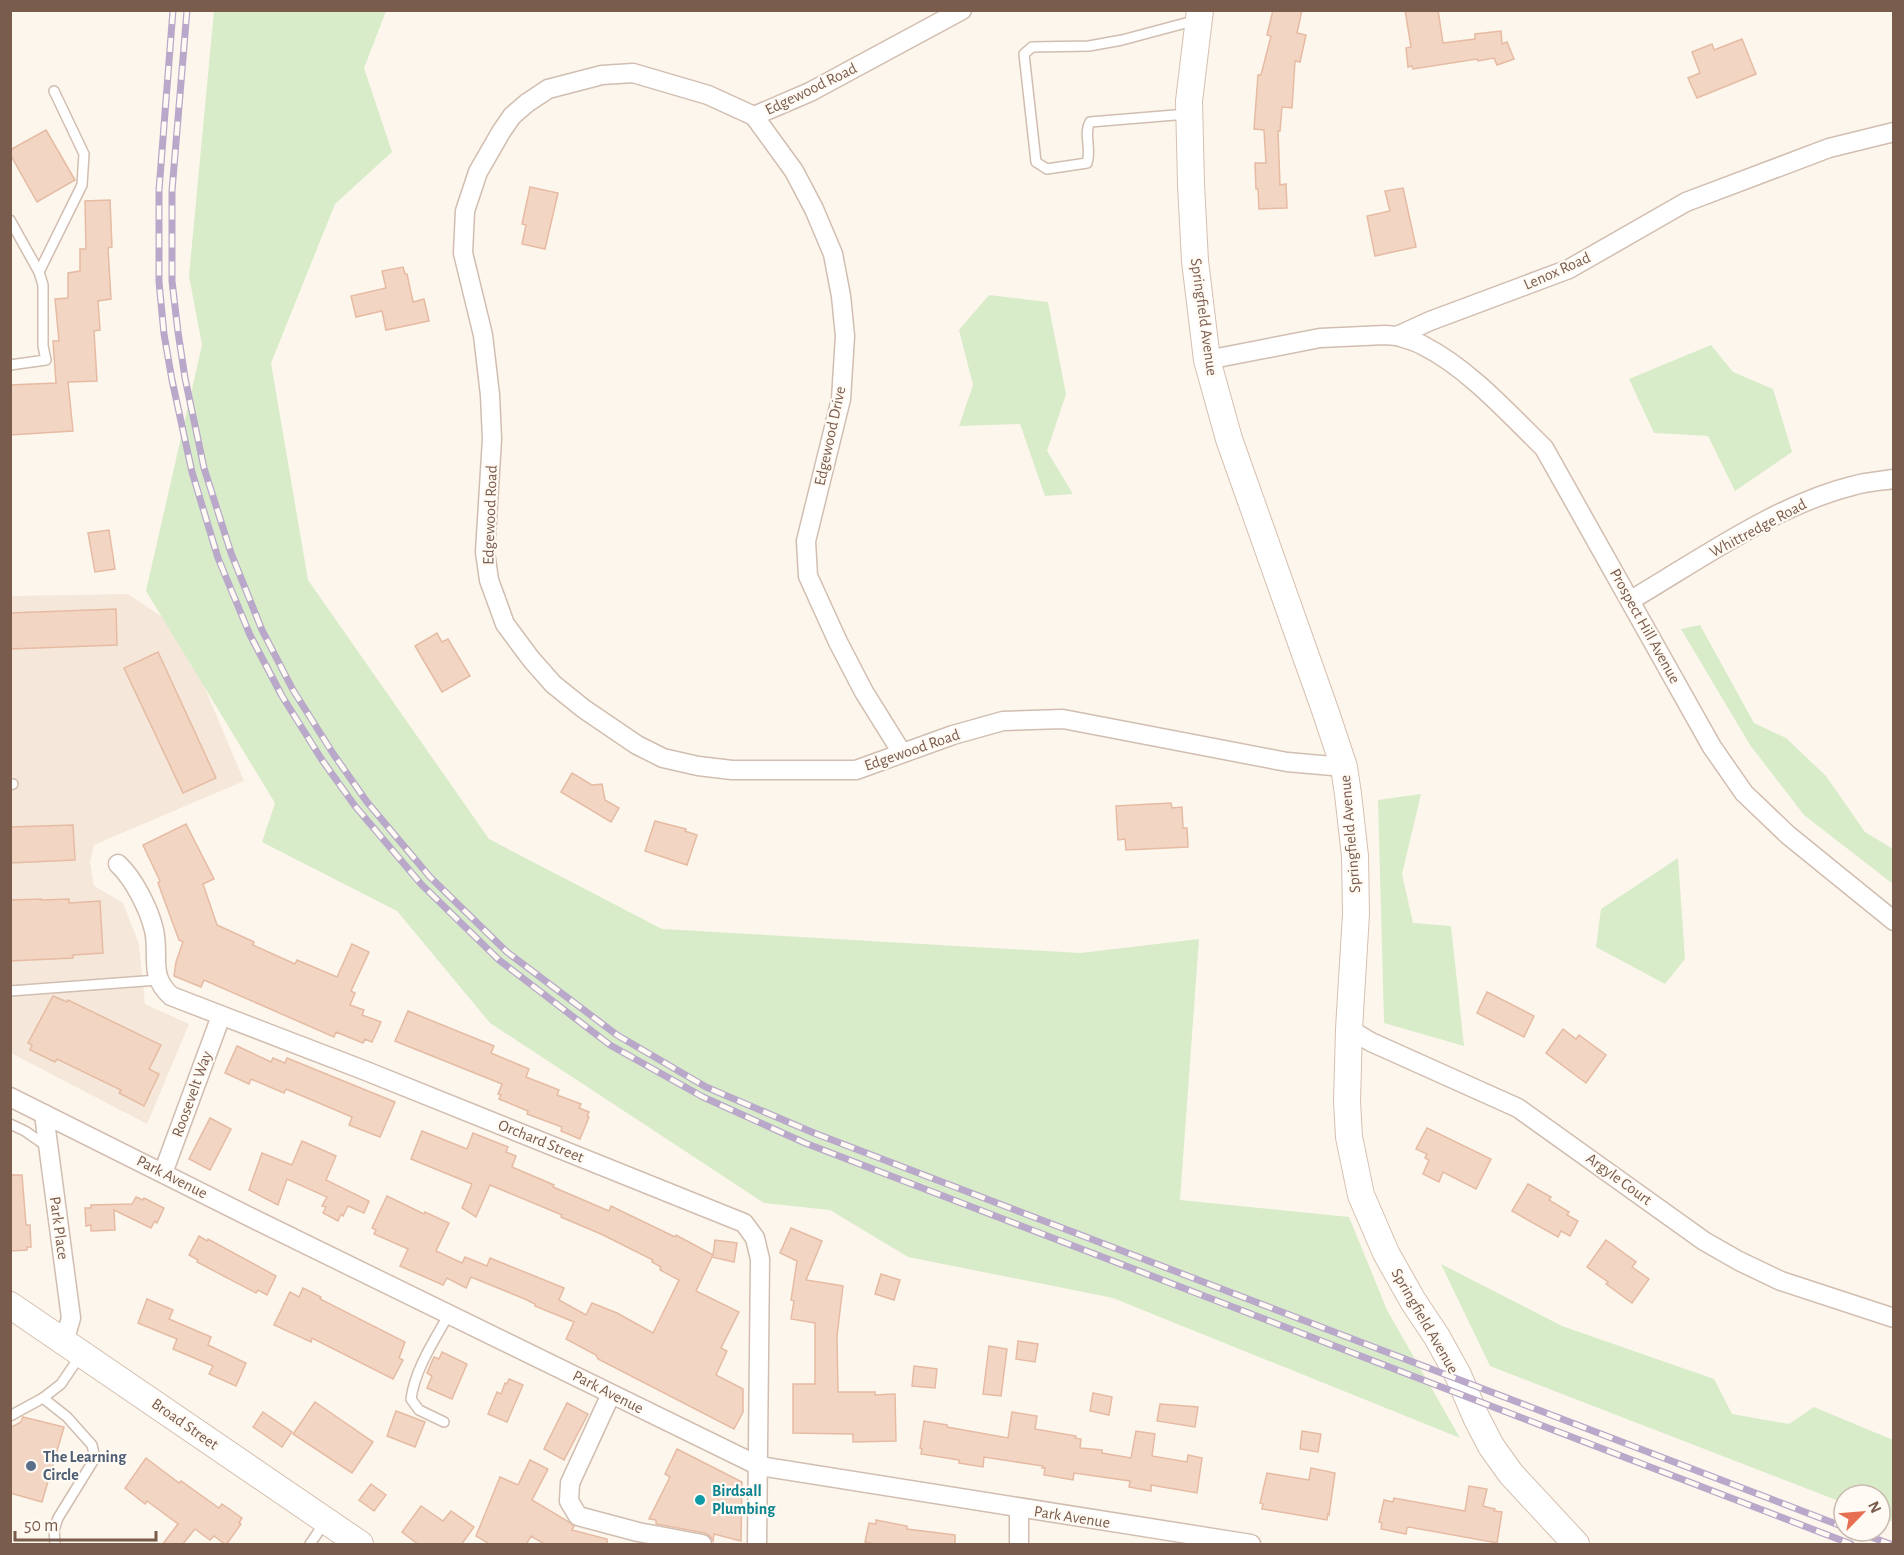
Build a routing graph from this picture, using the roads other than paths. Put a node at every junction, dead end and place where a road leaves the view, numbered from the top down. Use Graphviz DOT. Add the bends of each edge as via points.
graph roads {
  1 [pos="962,10"];
  2 [pos="1198,15"];
  3 [pos="54,92"];
  4 [pos="1189,114"];
  5 [pos="754,116"];
  6 [pos="1893,132"];
  7 [pos="10,220"];
  8 [pos="39,272"];
  9 [pos="1397,336"];
  10 [pos="1207,360"];
  11 [pos="10,365"];
  12 [pos="1893,479"];
  13 [pos="1631,600"];
  14 [pos="903,753"];
  15 [pos="1344,767"];
  16 [pos="118,864"];
  17 [pos="1893,921"];
  18 [pos="158,980"];
  19 [pos="10,991"];
  20 [pos="221,1016"];
  21 [pos="1349,1029"];
  22 [pos="10,1097"];
  23 [pos="44,1114"];
  24 [pos="10,1124"];
  25 [pos="48,1147"];
  26 [pos="163,1173"];
  27 [pos="10,1305"];
  28 [pos="449,1314"];
  29 [pos="1893,1318"];
  30 [pos="73,1348"];
  31 [pos="611,1394"];
  32 [pos="43,1398"];
  33 [pos="10,1416"];
  34 [pos="444,1422"];
  35 [pos="759,1466"];
  36 [pos="1019,1508"];
  37 [pos="326,1521"];
  38 [pos="1226,1543"];
  39 [pos="55,1545"];
  40 [pos="310,1545"];
  41 [pos="360,1545"];
  42 [pos="702,1545"];
  43 [pos="757,1545"];
  44 [pos="1019,1545"];
  45 [pos="1251,1545"];
  46 [pos="1576,1545"];
  1 -- 5 [label="street, Edgewood Road" via="810,92"];
  2 -- 4 [label="main road, Springfield Avenue"];
  2 -- 4 [label="lane" via="1122,40 1089,46 1032,47 1024,54 1036,162 1047,169 1087,163 1090,154 1086,128 1090,122"];
  3 -- 8 [label="lane" via="84,154 81,185"];
  4 -- 10 [label="main road, Springfield Avenue" via="1196,261"];
  5 -- 14 [label="street, Edgewood Drive" via="794,171 814,209 833,254 841,296 845,336 841,399 806,541 808,576 864,692"];
  5 -- 14 [label="street, Edgewood Road" via="708,95 633,73 602,75 548,89 526,103 512,116 478,172 465,211 463,253 483,335 490,395 492,439 485,552 489,580 505,624 553,684 619,733 663,758 732,770 830,771 856,770"];
  6 -- 9 [label="street, Lenox Road" via="1829,148 1686,202 1569,269"];
  7 -- 8 [label="lane"];
  8 -- 11 [label="lane" via="46,360"];
  9 -- 10 [label="street, Lenox Road" via="1320,338"];
  9 -- 13 [label="street, Prospect Hill Avenue" via="1422,345 1464,373 1544,448"];
  10 -- 15 [label="main road, Springfield Avenue" via="1229,439"];
  12 -- 13 [label="street, Whittredge Road" via="1853,485 1770,518"];
  13 -- 17 [label="street, Prospect Hill Avenue" via="1712,747 1744,793 1788,835"];
  14 -- 15 [label="street, Edgewood Road" via="1003,721 1063,719 1287,762"];
  15 -- 21 [label="main road, Springfield Avenue" via="1355,856 1356,914"];
  16 -- 18 [label="street" via="134,882 153,928"];
  18 -- 19 [label="lane"];
  18 -- 20 [label="street, Orchard Street" via="171,996"];
  20 -- 26 [label="street, Roosevelt Way"];
  20 -- 35 [label="street, Orchard Street" via="744,1223 756,1238 760,1259"];
  21 -- 29 [label="street, Argyle Court" via="1518,1108 1704,1241 1739,1261 1781,1281"];
  21 -- 46 [label="main road, Springfield Avenue" via="1349,1137 1360,1195 1386,1253 1458,1375 1491,1446 1511,1474"];
  22 -- 23 [label="street, Park Avenue"];
  23 -- 25 [label="street, Park Place"];
  23 -- 26 [label="street, Park Avenue"];
  24 -- 25 [label="lane"];
  25 -- 30 [label="street, Park Place"];
  26 -- 28 [label="street, Park Avenue"];
  27 -- 30 [label="main road, Broad Street"];
  28 -- 31 [label="street, Park Avenue"];
  28 -- 34 [label="lane" via="418,1372 411,1399 418,1410"];
  30 -- 32 [label="lane" via="61,1384"];
  30 -- 37 [label="main road, Broad Street"];
  31 -- 35 [label="street, Park Avenue"];
  31 -- 42 [label="street" via="570,1483 569,1501 578,1516"];
  32 -- 33 [label="lane"];
  32 -- 39 [label="lane" via="92,1445 95,1458 58,1518"];
  35 -- 36 [label="street, Park Avenue"];
  35 -- 43 [label="street, Orchard Street"];
  36 -- 38 [label="street, Park Avenue"];
  36 -- 44 [label="street"];
  37 -- 40 [label="lane"];
  37 -- 41 [label="main road, Broad Street"];
  38 -- 45 [label="street, Park Avenue"];
}
